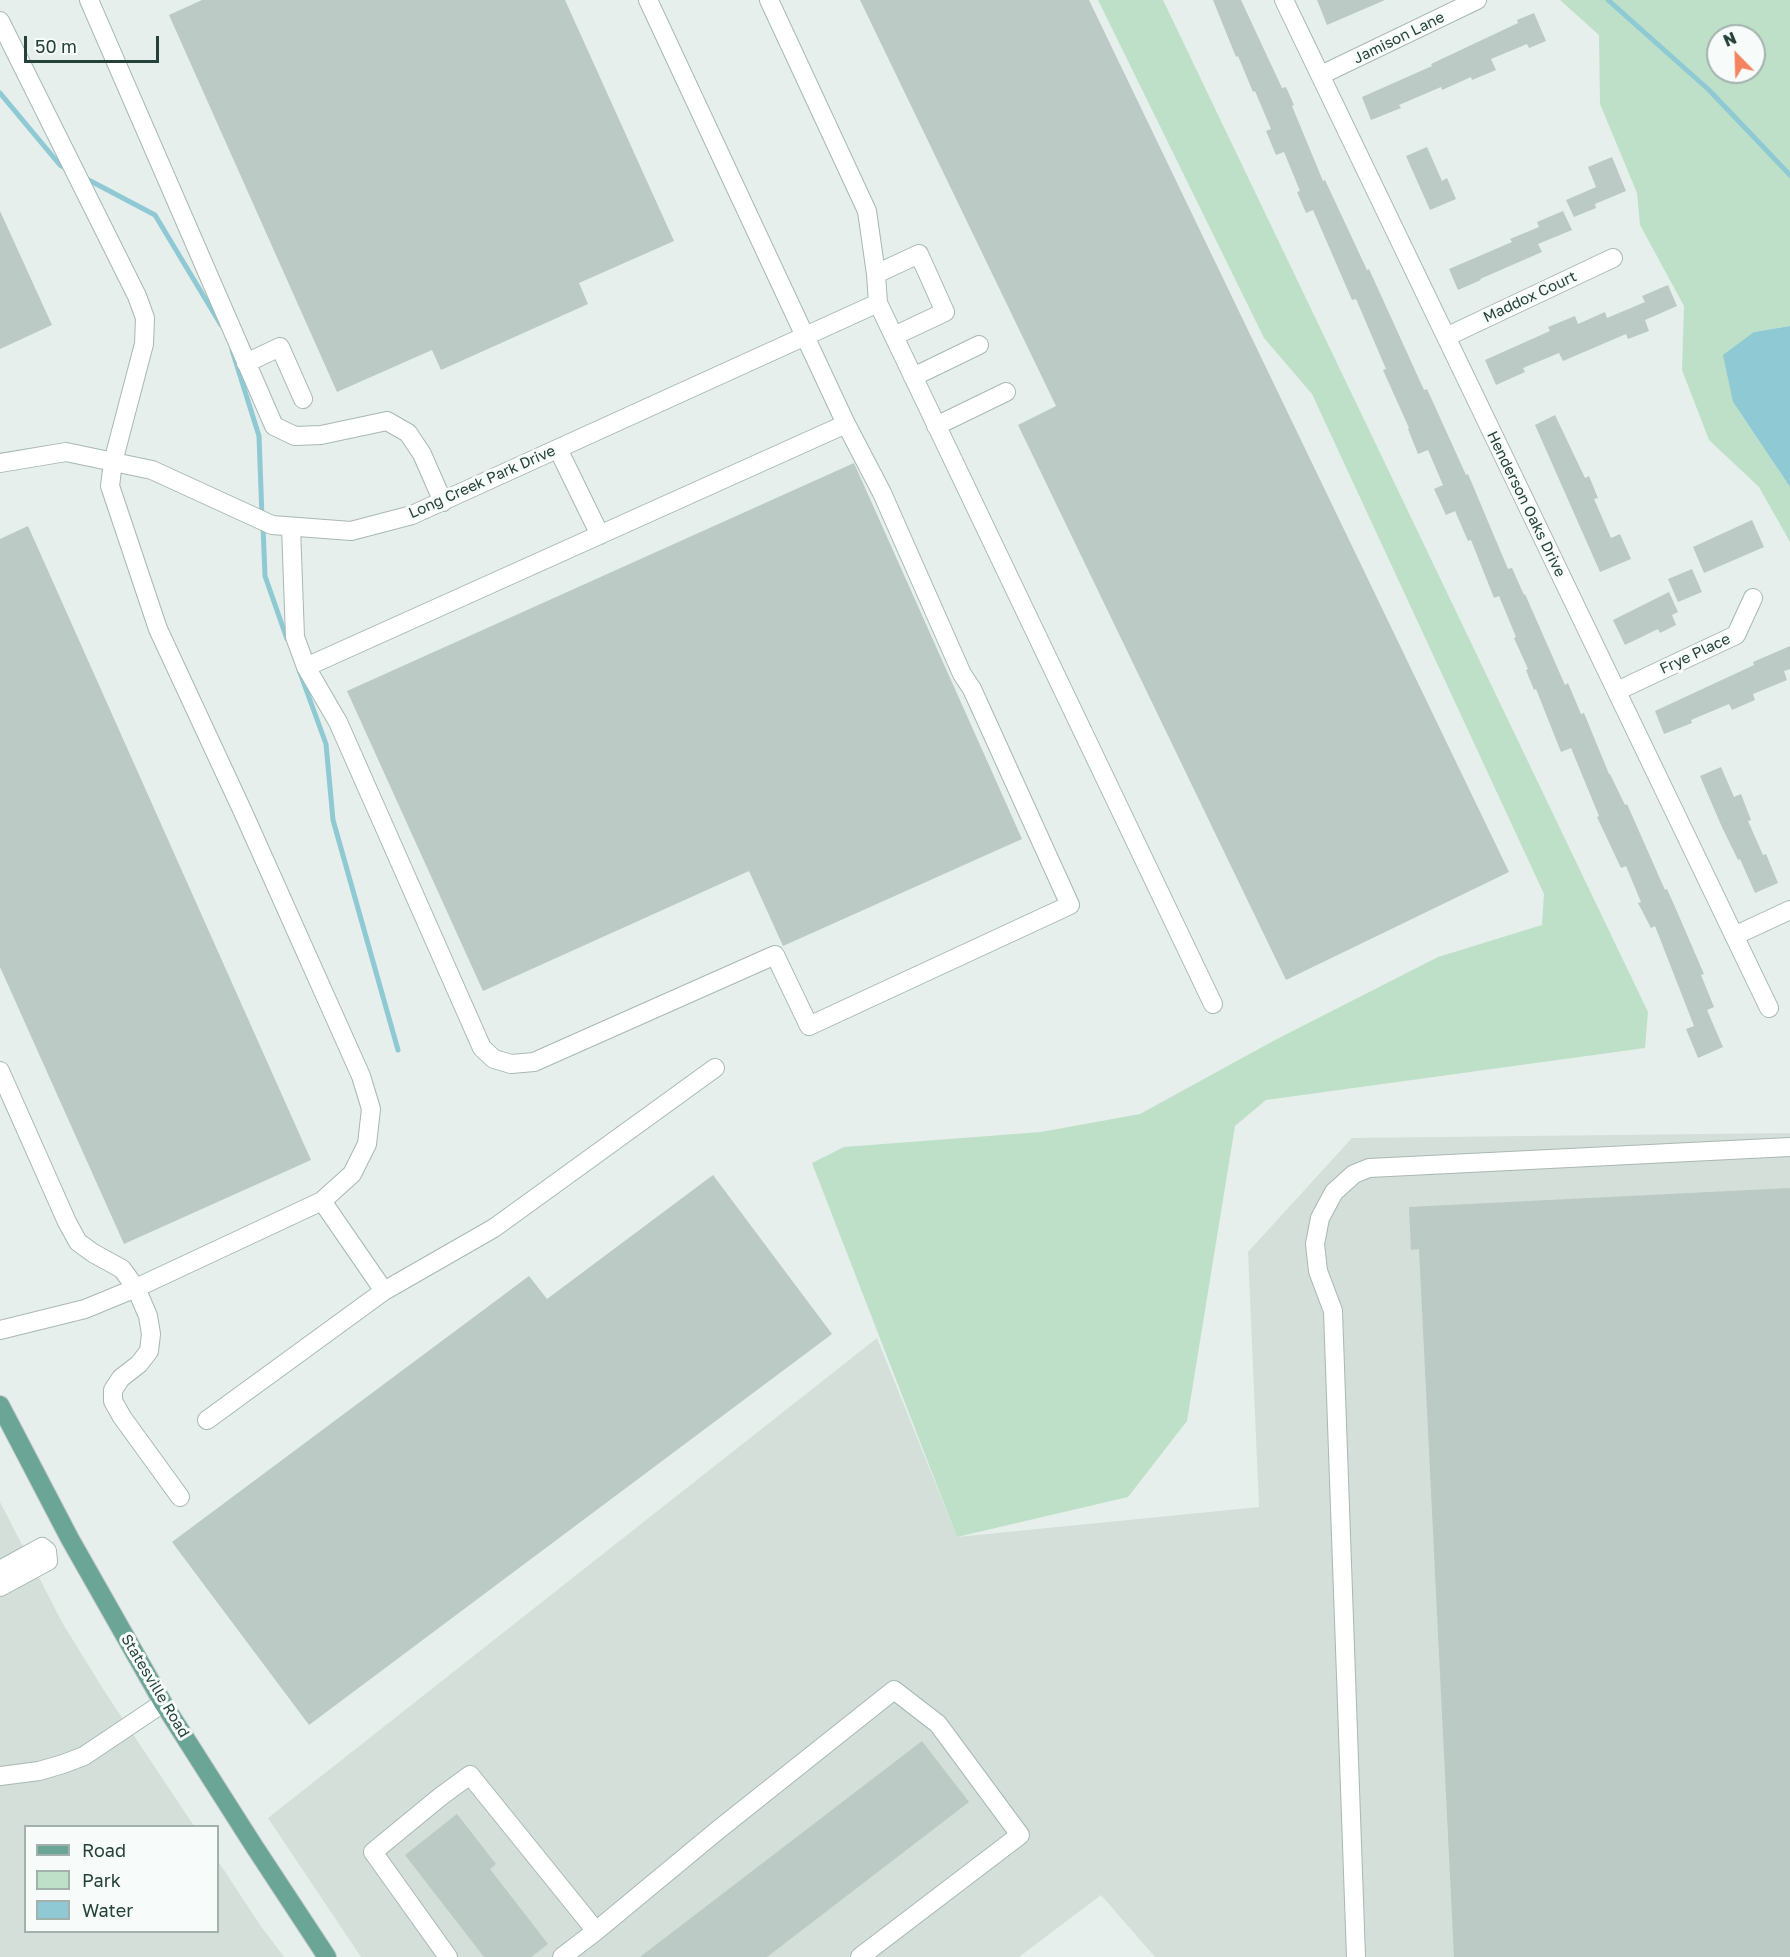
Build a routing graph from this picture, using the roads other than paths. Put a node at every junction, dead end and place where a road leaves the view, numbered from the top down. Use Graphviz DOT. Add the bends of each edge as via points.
graph roads {
  1 [pos="89,0"];
  2 [pos="648,0"];
  3 [pos="769,0"];
  4 [pos="1284,0"];
  5 [pos="1477,0"];
  6 [pos="0,21"];
  7 [pos="1321,75"];
  8 [pos="1613,258"];
  9 [pos="876,274"];
  10 [pos="878,303"];
  11 [pos="805,335"];
  12 [pos="894,336"];
  13 [pos="1446,337"];
  14 [pos="979,345"];
  15 [pos="246,363"];
  16 [pos="913,377"];
  17 [pos="1006,392"];
  18 [pos="303,399"];
  19 [pos="846,424"];
  20 [pos="936,426"];
  21 [pos="558,449"];
  22 [pos="113,462"];
  23 [pos="0,463"];
  24 [pos="442,502"];
  25 [pos="291,527"];
  26 [pos="600,535"];
  27 [pos="1753,598"];
  28 [pos="306,667"];
  29 [pos="1617,691"];
  30 [pos="1790,910"];
  31 [pos="1734,936"];
  32 [pos="1213,1004"];
  33 [pos="1769,1008"];
  34 [pos="715,1068"];
  35 [pos="0,1071"];
  36 [pos="1790,1147"];
  37 [pos="322,1201"];
  38 [pos="136,1288"];
  39 [pos="384,1291"];
  40 [pos="0,1330"];
  41 [pos="0,1405"];
  42 [pos="207,1420"];
  43 [pos="180,1497"];
  44 [pos="70,1539"];
  45 [pos="47,1551"];
  46 [pos="0,1570"];
  47 [pos="0,1587"];
  48 [pos="163,1703"];
  49 [pos="0,1776"];
  50 [pos="596,1931"];
  51 [pos="327,1957"];
  52 [pos="448,1957"];
  53 [pos="561,1957"];
  54 [pos="860,1957"];
  55 [pos="1356,1957"];
  1 -- 15 [label="street"];
  2 -- 11 [label="street"];
  3 -- 9 [label="street" via="867,212"];
  4 -- 7 [label="street, Henderson Oaks Drive"];
  5 -- 7 [label="street, Jamison Lane"];
  6 -- 22 [label="street" via="145,318 144,344"];
  7 -- 13 [label="street, Henderson Oaks Drive"];
  8 -- 13 [label="street, Maddox Court"];
  9 -- 10 [label="street"];
  9 -- 12 [label="street" via="919,254 945,312"];
  10 -- 11 [label="street, Long Creek Park Drive"];
  10 -- 12 [label="street"];
  11 -- 19 [label="street"];
  11 -- 21 [label="street, Long Creek Park Drive"];
  12 -- 16 [label="street"];
  13 -- 29 [label="street, Henderson Oaks Drive"];
  14 -- 16 [label="street"];
  15 -- 18 [label="street" via="280,347"];
  15 -- 24 [label="street" via="274,426 295,436 321,435 387,420 408,433 422,454"];
  16 -- 20 [label="street"];
  17 -- 20 [label="street"];
  19 -- 26 [label="street"];
  19 -- 28 [label="street" via="882,493 1070,905 809,1026 774,955 534,1062 511,1064 494,1059 482,1048 338,722"];
  20 -- 32 [label="street"];
  21 -- 24 [label="street, Long Creek Park Drive"];
  21 -- 26 [label="street"];
  22 -- 23 [label="street, Long Creek Park Drive" via="66,452"];
  22 -- 25 [label="street, Long Creek Park Drive" via="152,470 272,525"];
  22 -- 37 [label="street" via="110,486 158,629 361,1076 371,1109 367,1144 352,1174"];
  24 -- 25 [label="street, Long Creek Park Drive" via="412,515 351,531"];
  25 -- 28 [label="street" via="295,637"];
  26 -- 28 [label="street"];
  27 -- 29 [label="street, Frye Place" via="1736,635"];
  29 -- 31 [label="street, Henderson Oaks Drive"];
  30 -- 31 [label="street"];
  31 -- 33 [label="street, Henderson Oaks Drive"];
  34 -- 39 [label="street" via="494,1228"];
  35 -- 38 [label="street" via="78,1242 122,1269"];
  36 -- 55 [label="street" via="1370,1168 1354,1174 1334,1192 1320,1218 1315,1244 1318,1271 1333,1311"];
  37 -- 38 [label="street"];
  37 -- 39 [label="street"];
  38 -- 40 [label="street" via="85,1309"];
  38 -- 43 [label="street" via="152,1334 149,1351 140,1364 121,1378 113,1390 113,1401"];
  39 -- 42 [label="street"];
  41 -- 44 [label="main road, Statesville Road"];
  44 -- 45 [label="street"];
  44 -- 48 [label="main road, Statesville Road"];
  45 -- 46 [label="street" via="42,1547"];
  45 -- 47 [label="street" via="48,1561"];
  48 -- 49 [label="street" via="84,1756 39,1771"];
  48 -- 51 [label="main road, Statesville Road"];
  50 -- 52 [label="street" via="470,1775 373,1852"];
  50 -- 53 [label="street"];
  50 -- 54 [label="street" via="894,1690 938,1724 1020,1835"];
}
